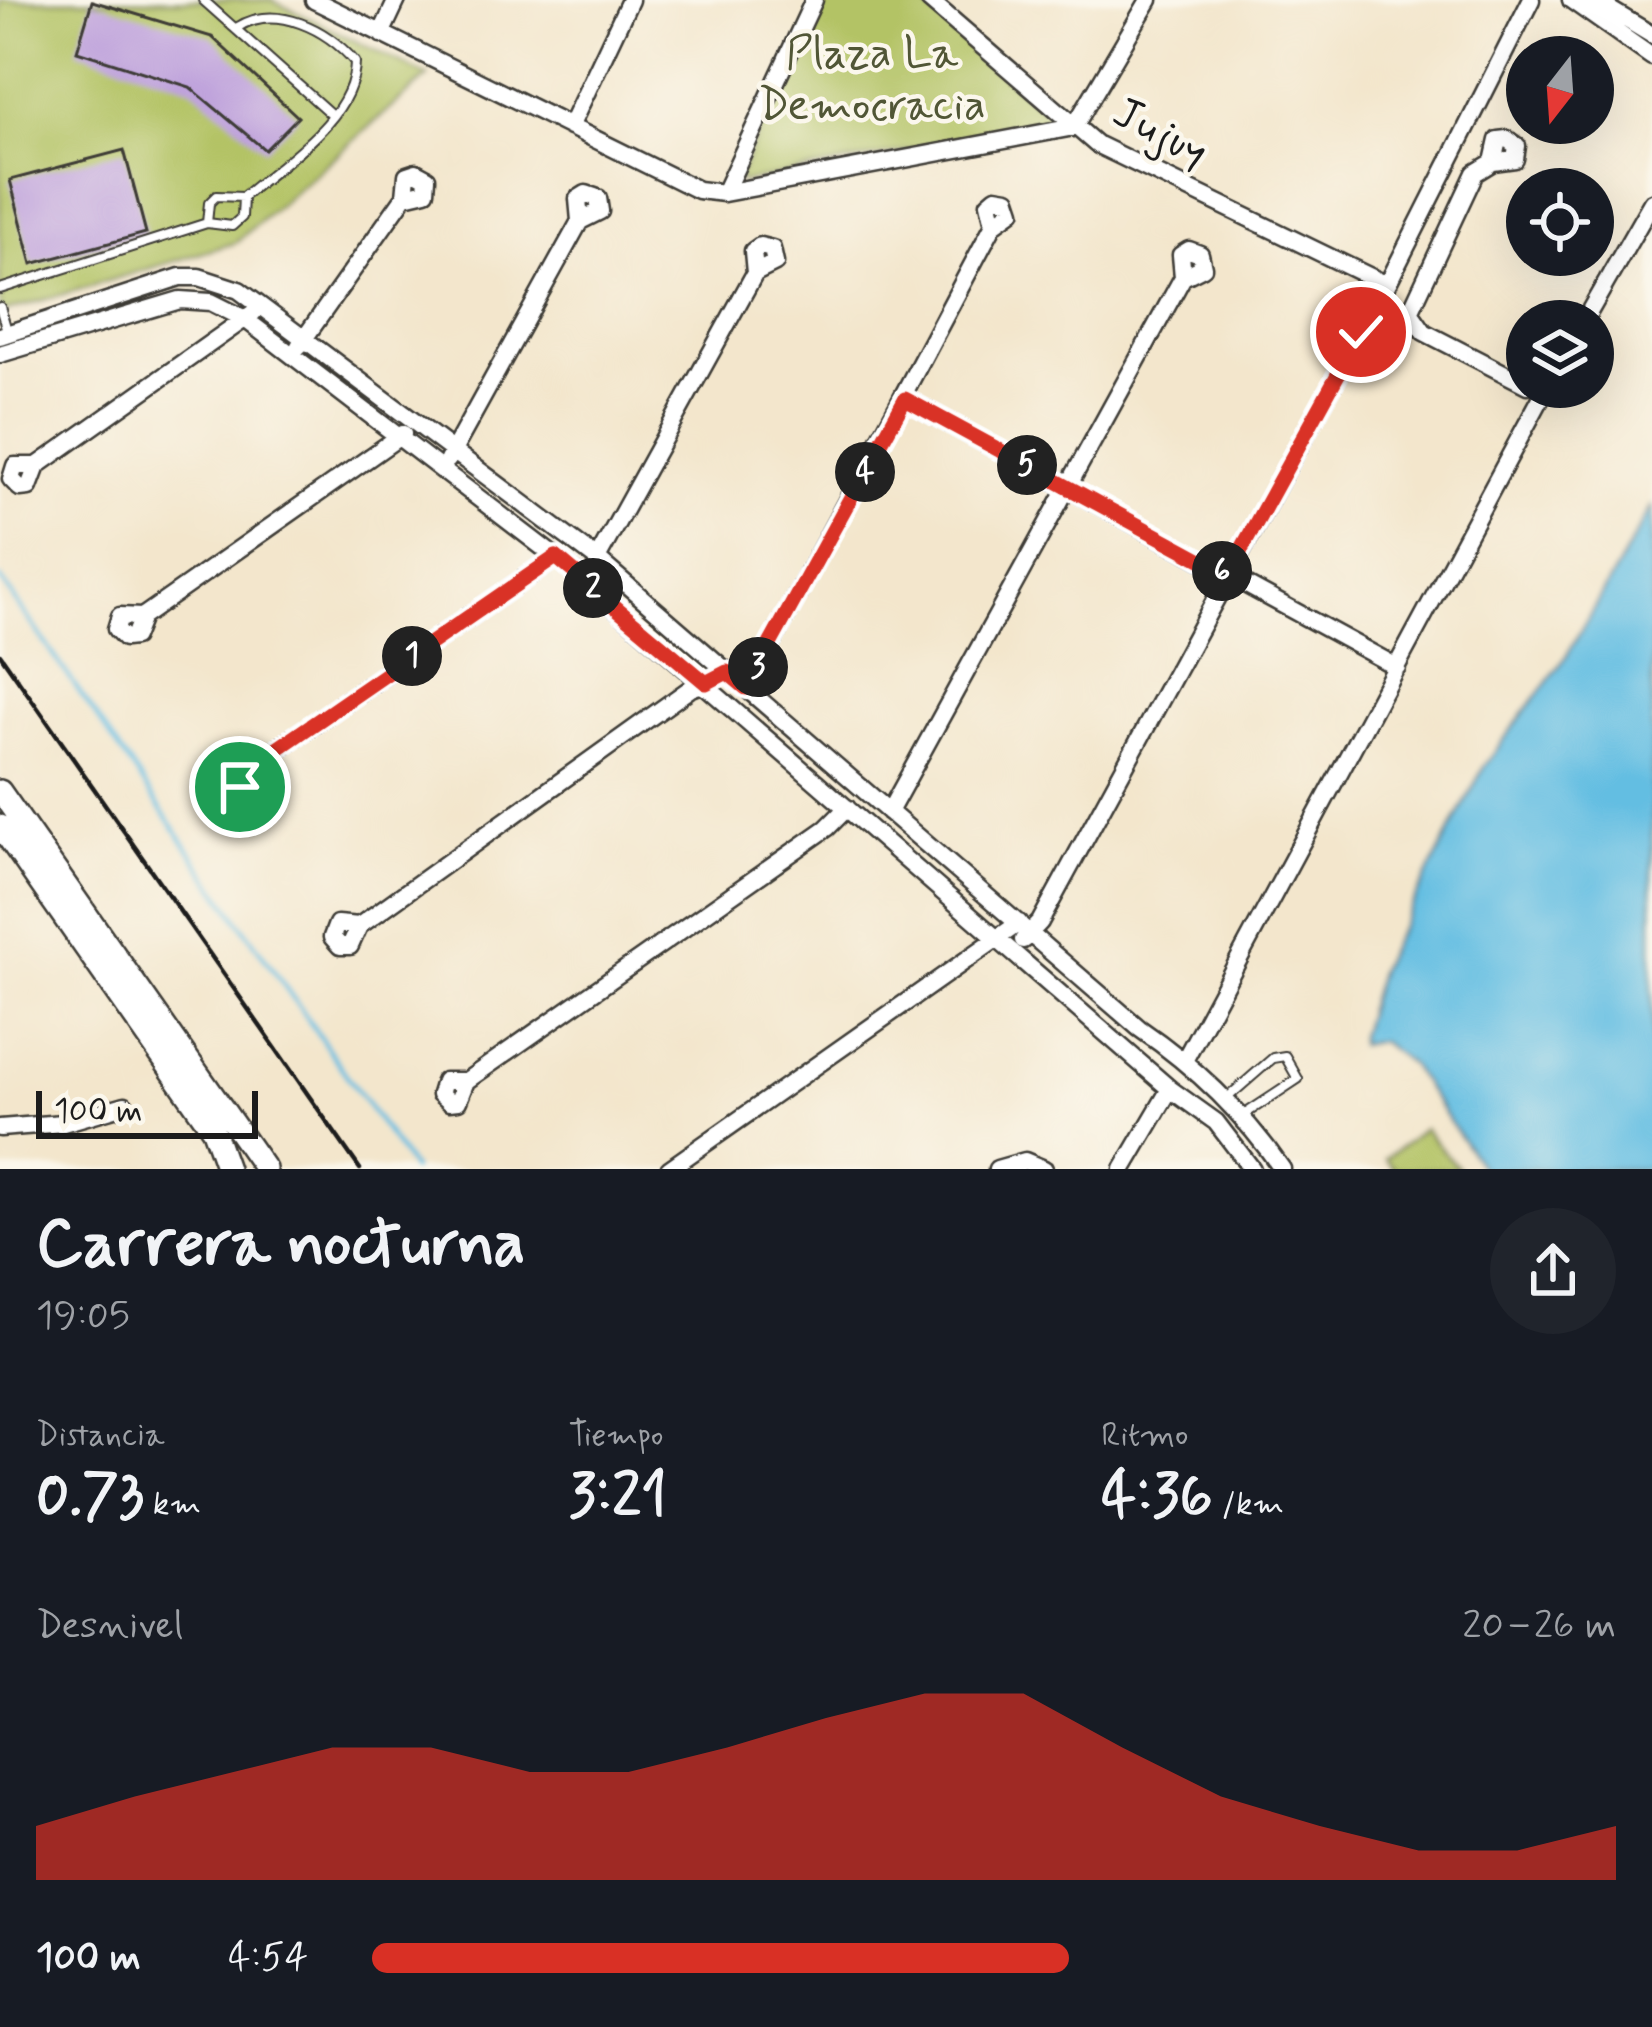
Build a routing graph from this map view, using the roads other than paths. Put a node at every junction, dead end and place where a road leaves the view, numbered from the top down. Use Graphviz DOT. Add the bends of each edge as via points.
graph roads {
  1 [pos="203,0"];
  2 [pos="314,0"];
  3 [pos="397,0"];
  4 [pos="630,0"];
  5 [pos="814,0"];
  6 [pos="929,0"];
  7 [pos="1531,0"];
  8 [pos="1571,0"];
  9 [pos="1594,0"];
  10 [pos="1143,3"];
  11 [pos="219,6"];
  12 [pos="238,27"];
  13 [pos="381,34"];
  14 [pos="1652,34"];
  15 [pos="1652,57"];
  16 [pos="333,116"];
  17 [pos="570,127"];
  18 [pos="1074,128"];
  19 [pos="1493,162"];
  20 [pos="724,193"];
  21 [pos="405,196"];
  22 [pos="242,197"];
  23 [pos="1652,202"];
  24 [pos="580,221"];
  25 [pos="207,223"];
  26 [pos="994,224"];
  27 [pos="755,273"];
  28 [pos="1184,277"];
  29 [pos="0,289"];
  30 [pos="1596,300"];
  31 [pos="0,307"];
  32 [pos="261,307"];
  33 [pos="245,319"];
  34 [pos="303,341"];
  35 [pos="4,342"];
  36 [pos="290,356"];
  37 [pos="1347,358"];
  38 [pos="1506,373"];
  39 [pos="905,399"];
  40 [pos="1527,408"];
  41 [pos="411,423"];
  42 [pos="399,441"];
  43 [pos="453,452"];
  44 [pos="37,466"];
  45 [pos="441,471"];
  46 [pos="1068,487"];
  47 [pos="562,532"];
  48 [pos="591,555"];
  49 [pos="558,559"];
  50 [pos="1228,574"];
  51 [pos="142,617"];
  52 [pos="1397,667"];
  53 [pos="727,672"];
  54 [pos="706,683"];
  55 [pos="746,688"];
  56 [pos="251,767"];
  57 [pos="856,783"];
  58 [pos="0,790"];
  59 [pos="844,806"];
  60 [pos="885,808"];
  61 [pos="864,823"];
  62 [pos="0,826"];
  63 [pos="359,926"];
  64 [pos="1024,928"];
  65 [pos="1007,945"];
  66 [pos="1164,1045"];
  67 [pos="1185,1059"];
  68 [pos="1152,1073"];
  69 [pos="1202,1076"];
  70 [pos="202,1081"];
  71 [pos="466,1081"];
  72 [pos="1176,1093"];
  73 [pos="1226,1099"];
  74 [pos="125,1105"];
  75 [pos="1242,1116"];
  76 [pos="0,1128"];
  77 [pos="227,1169"];
  78 [pos="242,1169"];
  79 [pos="266,1169"];
  80 [pos="670,1169"];
  81 [pos="997,1169"];
  82 [pos="1043,1169"];
  83 [pos="1124,1169"];
  84 [pos="1252,1169"];
  85 [pos="1282,1169"];
  1 -- 11 [label="lane"];
  2 -- 13 [label="street"];
  3 -- 13 [label="street"];
  4 -- 17 [label="street"];
  5 -- 20 [label="street"];
  6 -- 18 [label="street, Jujuy"];
  7 -- 18 [label="street, Jujuy" via="1387,284"];
  8 -- 15 [label="street"];
  9 -- 14 [label="street"];
  10 -- 18 [label="street"];
  11 -- 12 [label="lane"];
  12 -- 16 [label="lane"];
  12 -- 16 [label="lane" via="275,14 345,50 355,75"];
  13 -- 17 [label="street"];
  16 -- 22 [label="lane"];
  17 -- 20 [label="street" via="698,190"];
  18 -- 20 [label="street"];
  19 -- 38 [label="street" via="1475,173 1410,312 1424,332"];
  21 -- 34 [label="street"];
  22 -- 25 [label="lane" via="216,196"];
  22 -- 25 [label="lane" via="242,217 232,226"];
  23 -- 30 [label="street"];
  24 -- 43 [label="street"];
  25 -- 29 [label="lane"];
  26 -- 39 [label="street"];
  27 -- 48 [label="street"];
  28 -- 46 [label="street"];
  31 -- 35 [label="lane"];
  32 -- 33 [label="street"];
  32 -- 34 [label="street"];
  32 -- 35 [label="street" via="217,281 180,278"];
  33 -- 35 [label="street" via="211,302 180,300"];
  33 -- 36 [label="street"];
  33 -- 44 [label="street"];
  34 -- 36 [label="street"];
  34 -- 41 [label="street"];
  36 -- 42 [label="street"];
  37 -- 50 [label="street"];
  39 -- 46 [label="street"];
  39 -- 55 [label="street"];
  40 -- 52 [label="street"];
  41 -- 42 [label="street"];
  41 -- 43 [label="street"];
  42 -- 45 [label="street"];
  42 -- 51 [label="street"];
  43 -- 45 [label="street"];
  43 -- 47 [label="street"];
  45 -- 49 [label="street"];
  46 -- 50 [label="street"];
  46 -- 60 [label="street"];
  47 -- 48 [label="street"];
  47 -- 49 [label="street"];
  48 -- 49 [label="street"];
  48 -- 53 [label="street"];
  49 -- 54 [label="street"];
  49 -- 56 [label="street"];
  50 -- 52 [label="street"];
  50 -- 64 [label="street"];
  52 -- 67 [label="street"];
  53 -- 54 [label="street"];
  53 -- 55 [label="street"];
  54 -- 59 [label="street"];
  54 -- 63 [label="street"];
  55 -- 57 [label="street"];
  57 -- 59 [label="street"];
  57 -- 60 [label="street"];
  58 -- 70 [label="main road"];
  59 -- 61 [label="street"];
  59 -- 71 [label="street" via="827,828"];
  60 -- 61 [label="street"];
  60 -- 64 [label="street"];
  61 -- 65 [label="street"];
  62 -- 77 [label="main road" via="213,1130"];
  64 -- 65 [label="street"];
  64 -- 66 [label="street"];
  65 -- 68 [label="street"];
  65 -- 80 [label="street"];
  66 -- 67 [label="street"];
  66 -- 68 [label="street" via="1152,1050"];
  67 -- 69 [label="street"];
  68 -- 72 [label="street"];
  69 -- 72 [label="street" via="1197,1093"];
  69 -- 73 [label="street"];
  70 -- 78 [label="main road"];
  70 -- 79 [label="main road"];
  72 -- 83 [label="street"];
  72 -- 84 [label="street" via="1216,1122"];
  73 -- 75 [label="street"];
  73 -- 75 [label="lane" via="1273,1058 1285,1055 1295,1065 1291,1088"];
  74 -- 76 [label="street" via="63,1123"];
  75 -- 85 [label="street"];
  81 -- 82 [label="street" via="1025,1161"];
}
